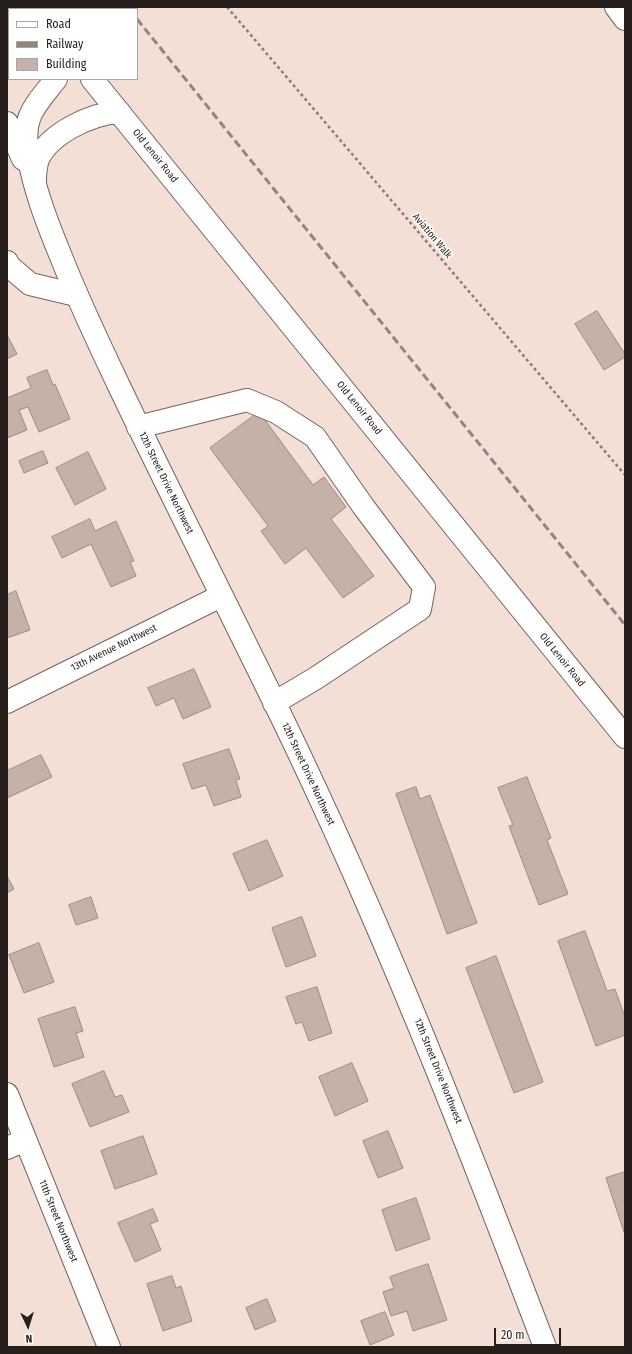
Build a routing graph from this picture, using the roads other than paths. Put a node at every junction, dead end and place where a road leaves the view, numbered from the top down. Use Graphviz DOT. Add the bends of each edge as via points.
graph roads {
  1 [pos="616,7"];
  2 [pos="625,19"];
  3 [pos="55,80"];
  4 [pos="93,80"];
  5 [pos="119,112"];
  6 [pos="7,123"];
  7 [pos="36,190"];
  8 [pos="7,262"];
  9 [pos="76,295"];
  10 [pos="138,427"];
  11 [pos="221,596"];
  12 [pos="7,702"];
  13 [pos="274,703"];
  14 [pos="625,737"];
  15 [pos="7,1094"];
  16 [pos="16,1144"];
  17 [pos="110,1347"];
  18 [pos="545,1347"];
  1 -- 2 [label="main road"];
  3 -- 7 [label="main road" via="27,120 28,153"];
  4 -- 5 [label="main road, Old Lenoir Road"];
  5 -- 7 [label="main road" via="81,122 66,129 51,142 38,160 34,180"];
  5 -- 14 [label="main road, Old Lenoir Road"];
  6 -- 7 [label="main road"];
  7 -- 9 [label="main road, 12th Street Drive Northwest"];
  8 -- 9 [label="main road" via="30,284"];
  9 -- 10 [label="main road, 12th Street Drive Northwest"];
  10 -- 11 [label="main road, 12th Street Drive Northwest"];
  10 -- 13 [label="main road" via="247,400 276,412 315,437 424,587 420,609"];
  11 -- 12 [label="main road, 13th Avenue Northwest"];
  11 -- 13 [label="main road, 12th Street Drive Northwest"];
  13 -- 18 [label="main road, 12th Street Drive Northwest" via="347,857 409,1001"];
  15 -- 16 [label="main road, 11th Street Northwest"];
  16 -- 17 [label="main road, 11th Street Northwest"];
}
